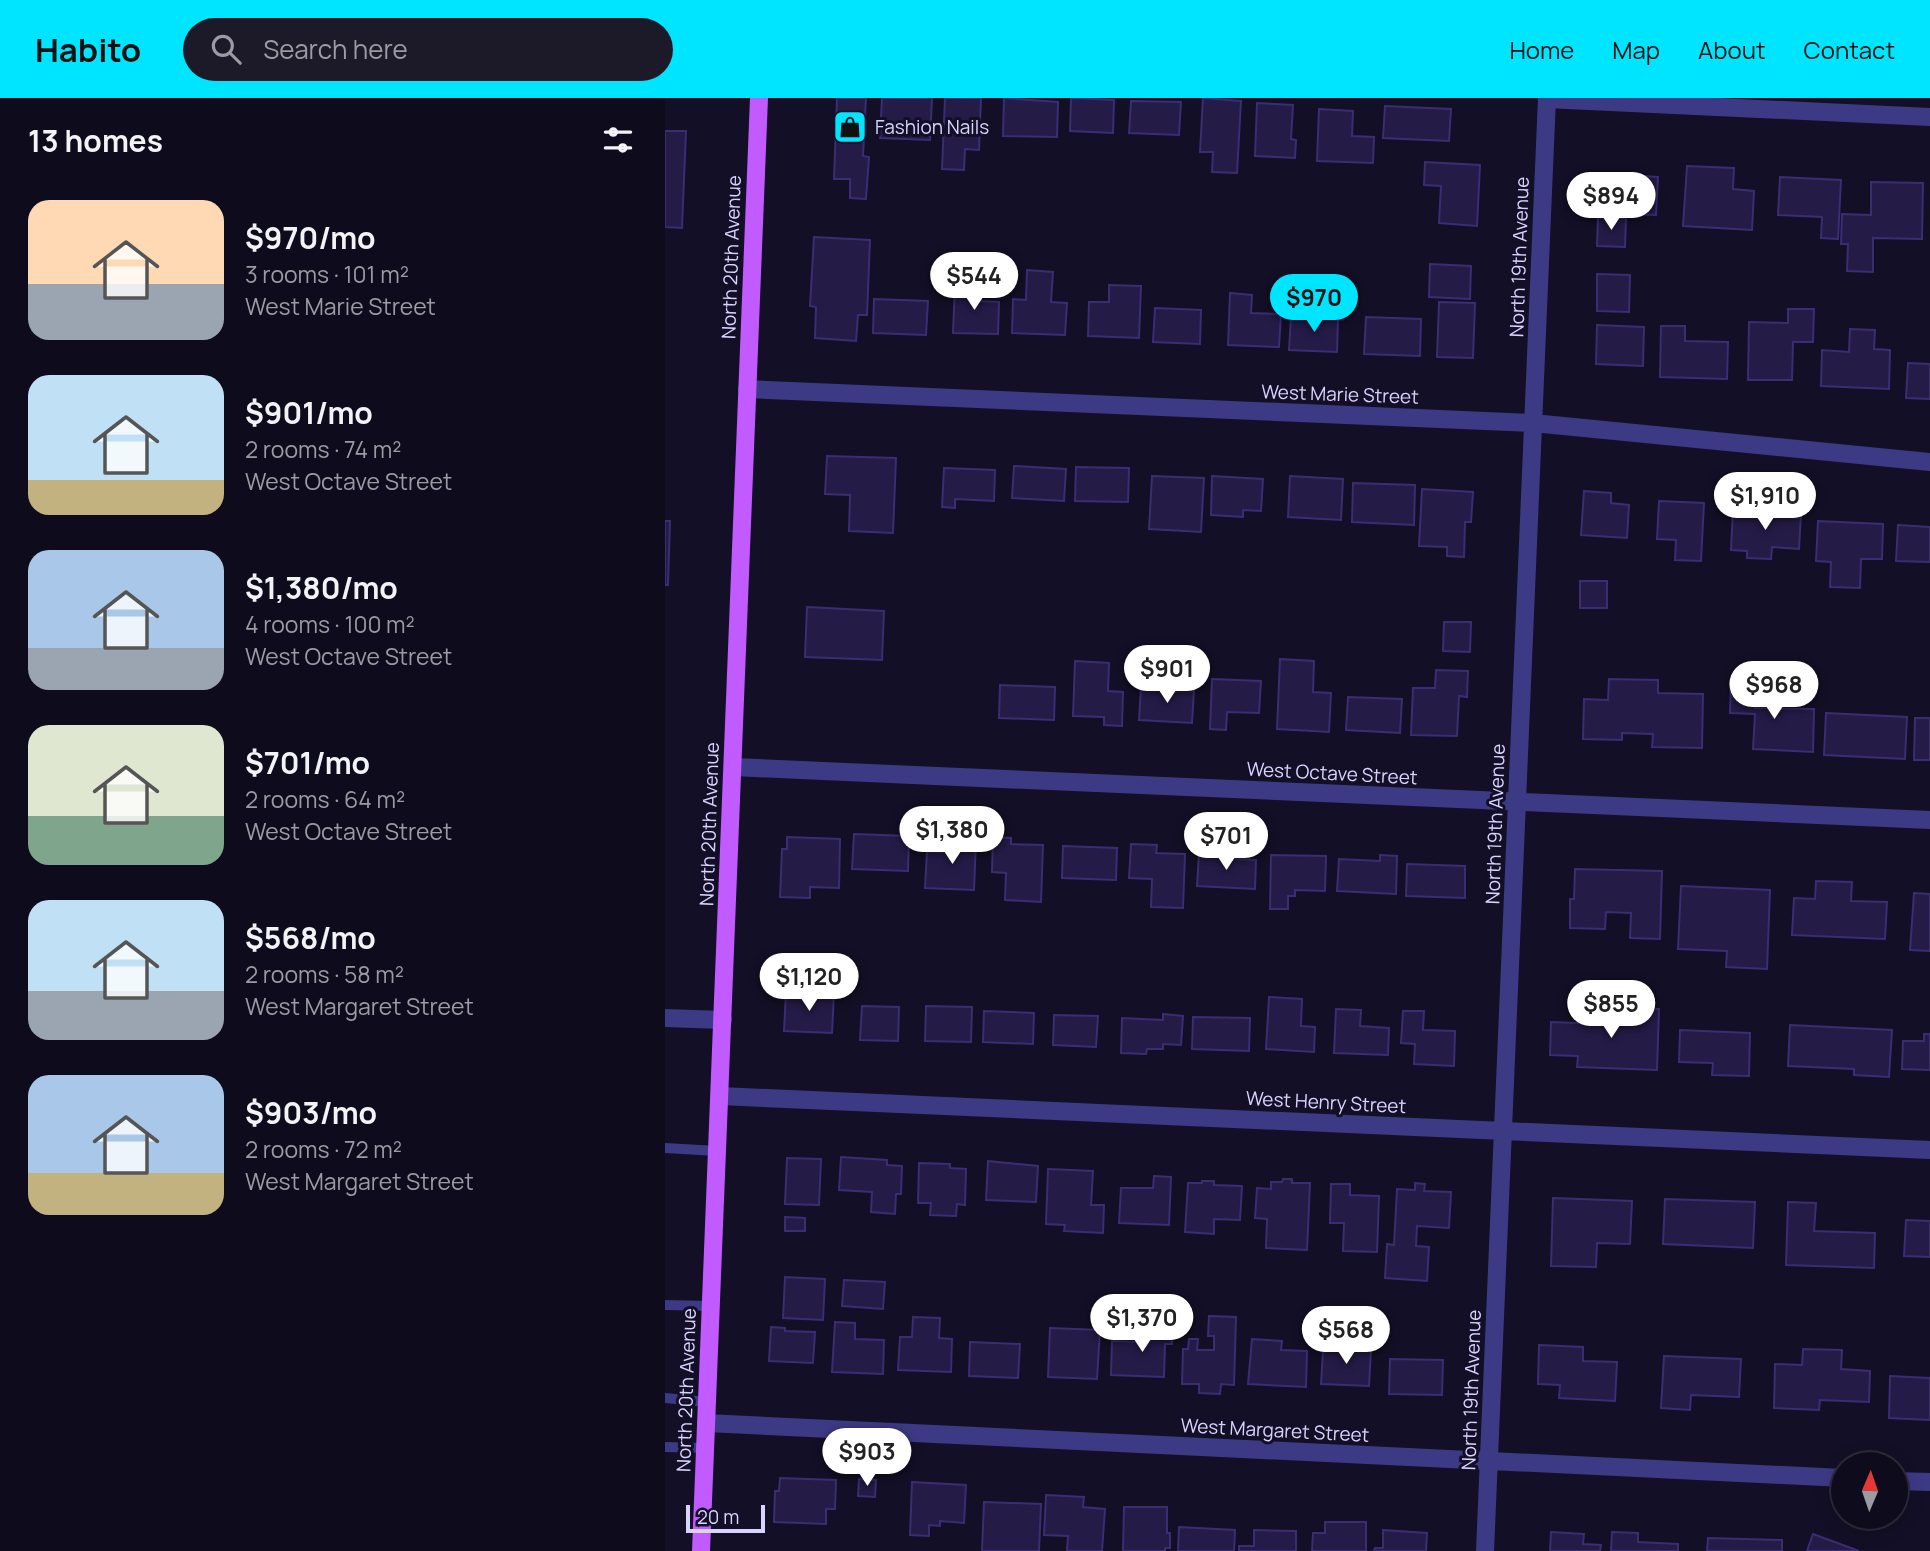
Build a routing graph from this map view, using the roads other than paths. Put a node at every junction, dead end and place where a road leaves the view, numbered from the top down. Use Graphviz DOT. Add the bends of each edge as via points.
graph roads {
  1 [pos="759,98"];
  2 [pos="1547,98"];
  3 [pos="1930,117"];
  4 [pos="747,389"];
  5 [pos="1533,423"];
  6 [pos="1930,462"];
  7 [pos="733,767"];
  8 [pos="1517,802"];
  9 [pos="1930,820"];
  10 [pos="665,1018"];
  11 [pos="723,1020"];
  12 [pos="720,1096"];
  13 [pos="1503,1131"];
  14 [pos="665,1148"];
  15 [pos="1930,1150"];
  16 [pos="717,1151"];
  17 [pos="665,1305"];
  18 [pos="711,1306"];
  19 [pos="665,1398"];
  20 [pos="707,1402"];
  21 [pos="706,1423"];
  22 [pos="665,1447"];
  23 [pos="705,1448"];
  24 [pos="1489,1461"];
  25 [pos="1831,1477"];
  26 [pos="1908,1481"];
  27 [pos="1930,1482"];
  28 [pos="701,1551"];
  29 [pos="1485,1551"];
  1 -- 4 [label="main road, North 20th Avenue"];
  2 -- 3 [label="street"];
  2 -- 5 [label="street, North 19th Avenue"];
  4 -- 5 [label="street, West Marie Street"];
  4 -- 7 [label="main road, North 20th Avenue"];
  5 -- 6 [label="street, West Marie Street"];
  5 -- 8 [label="street, North 19th Avenue"];
  7 -- 8 [label="street, West Octave Street"];
  7 -- 11 [label="main road, North 20th Avenue"];
  8 -- 9 [label="street, West Octave Street"];
  8 -- 13 [label="street, North 19th Avenue"];
  10 -- 11 [label="street"];
  11 -- 12 [label="main road, North 20th Avenue"];
  12 -- 13 [label="street, West Henry Street"];
  12 -- 16 [label="main road, North 20th Avenue"];
  13 -- 15 [label="street, West Henry Street"];
  13 -- 24 [label="street, North 19th Avenue"];
  14 -- 16 [label="lane"];
  16 -- 18 [label="main road, North 20th Avenue"];
  17 -- 18 [label="lane"];
  18 -- 20 [label="main road, North 20th Avenue"];
  19 -- 20 [label="lane"];
  20 -- 21 [label="main road, North 20th Avenue"];
  21 -- 23 [label="main road, North 20th Avenue"];
  21 -- 24 [label="street, West Margaret Street"];
  22 -- 23 [label="lane"];
  23 -- 28 [label="main road, North 20th Avenue"];
  24 -- 25 [label="street, West Margaret Street"];
  24 -- 29 [label="street, North 19th Avenue"];
  26 -- 27 [label="street"];
}
